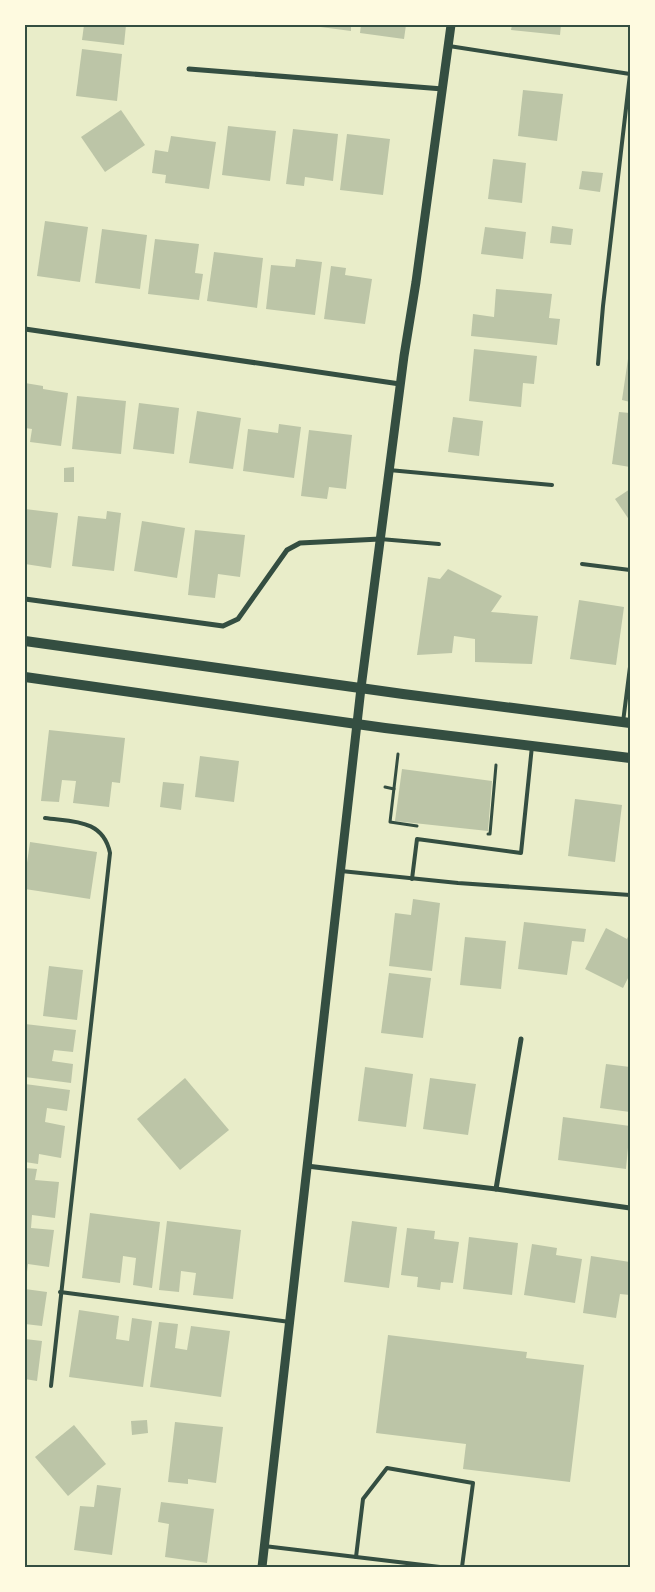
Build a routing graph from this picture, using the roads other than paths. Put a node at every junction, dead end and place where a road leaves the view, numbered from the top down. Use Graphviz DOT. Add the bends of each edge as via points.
graph roads {
  1 [pos="452,25"];
  2 [pos="449,46"];
  3 [pos="189,68"];
  4 [pos="443,89"];
  5 [pos="25,329"];
  6 [pos="598,364"];
  7 [pos="400,384"];
  8 [pos="389,470"];
  9 [pos="552,485"];
  10 [pos="380,539"];
  11 [pos="439,544"];
  12 [pos="582,564"];
  13 [pos="630,570"];
  14 [pos="25,598"];
  15 [pos="25,641"];
  16 [pos="630,667"];
  17 [pos="25,677"];
  18 [pos="361,688"];
  19 [pos="627,722"];
  20 [pos="357,723"];
  21 [pos="532,746"];
  22 [pos="630,758"];
  23 [pos="45,818"];
  24 [pos="340,871"];
  25 [pos="412,879"];
  26 [pos="630,895"];
  27 [pos="521,1038"];
  28 [pos="308,1166"];
  29 [pos="496,1189"];
  30 [pos="630,1208"];
  31 [pos="60,1292"];
  32 [pos="290,1322"];
  33 [pos="51,1386"];
  34 [pos="264,1546"];
  35 [pos="356,1557"];
  36 [pos="262,1567"];
  37 [pos="440,1567"];
  38 [pos="462,1567"];
  1 -- 2 [label="street"];
  2 -- 4 [label="street"];
  2 -- 6 [label="lane" via="630,74"];
  3 -- 4 [label="street"];
  4 -- 7 [label="street"];
  5 -- 7 [label="street"];
  7 -- 8 [label="street"];
  8 -- 9 [label="lane"];
  8 -- 10 [label="street"];
  10 -- 11 [label="lane"];
  10 -- 14 [label="street" via="300,543 287,550 238,619 223,626"];
  10 -- 18 [label="street"];
  12 -- 13 [label="lane"];
  15 -- 18 [label="main road"];
  16 -- 19 [label="lane"];
  17 -- 20 [label="main road"];
  18 -- 19 [label="main road"];
  18 -- 20 [label="street"];
  20 -- 21 [label="main road"];
  20 -- 24 [label="street"];
  21 -- 22 [label="main road"];
  21 -- 25 [label="lane" via="521,853 417,839"];
  23 -- 31 [label="lane" via="94,827 103,835 110,853"];
  24 -- 25 [label="lane"];
  24 -- 28 [label="street"];
  25 -- 26 [label="lane"];
  27 -- 29 [label="street"];
  28 -- 29 [label="street"];
  28 -- 32 [label="street"];
  29 -- 30 [label="street"];
  31 -- 32 [label="lane"];
  31 -- 33 [label="lane"];
  32 -- 34 [label="street"];
  34 -- 35 [label="lane"];
  34 -- 36 [label="street"];
  35 -- 37 [label="lane"];
  35 -- 38 [label="lane" via="363,1499 387,1468 473,1483"];
}
